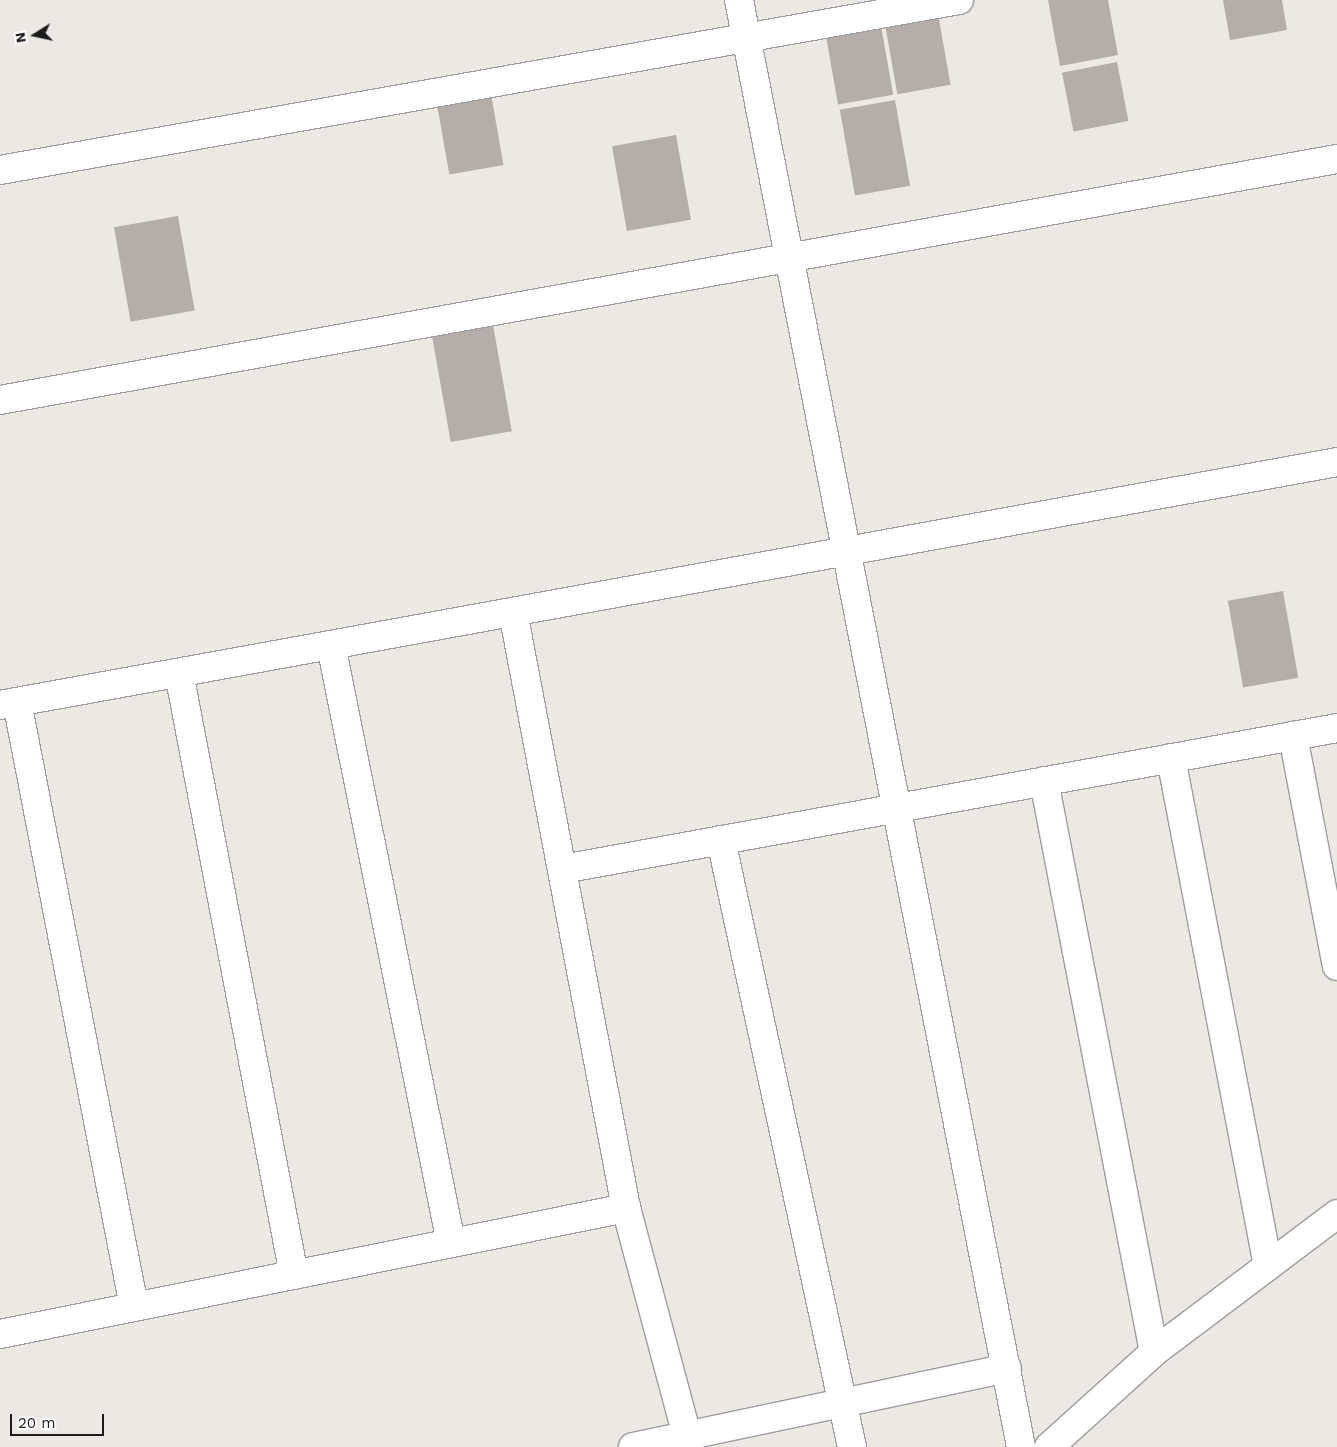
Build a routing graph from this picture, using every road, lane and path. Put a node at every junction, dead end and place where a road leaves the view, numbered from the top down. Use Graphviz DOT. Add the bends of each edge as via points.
graph roads {
  1 [pos="739,0"];
  2 [pos="959,0"];
  3 [pos="746,39"];
  4 [pos="1337,159"];
  5 [pos="0,170"];
  6 [pos="788,260"];
  7 [pos="0,400"];
  8 [pos="1337,462"];
  9 [pos="846,552"];
  10 [pos="513,612"];
  11 [pos="331,645"];
  12 [pos="179,673"];
  13 [pos="8,704"];
  14 [pos="1337,728"];
  15 [pos="1293,736"];
  16 [pos="1171,758"];
  17 [pos="1044,781"];
  18 [pos="898,808"];
  19 [pos="721,840"];
  20 [pos="563,869"];
  21 [pos="1337,966"];
  22 [pos="626,1208"];
  23 [pos="1337,1214"];
  24 [pos="452,1243"];
  25 [pos="1268,1266"];
  26 [pos="294,1275"];
  27 [pos="134,1307"];
  28 [pos="0,1334"];
  29 [pos="1154,1352"];
  30 [pos="1008,1368"];
  31 [pos="841,1404"];
  32 [pos="689,1442"];
  33 [pos="632,1447"];
  34 [pos="852,1447"];
  35 [pos="1020,1447"];
  36 [pos="1049,1447"];
  1 -- 3 [label="street"];
  2 -- 3 [label="street"];
  3 -- 5 [label="street"];
  3 -- 6 [label="street"];
  4 -- 6 [label="street"];
  6 -- 7 [label="street"];
  6 -- 9 [label="street"];
  8 -- 9 [label="street"];
  9 -- 10 [label="street"];
  9 -- 18 [label="street"];
  10 -- 11 [label="street"];
  10 -- 20 [label="street"];
  11 -- 12 [label="street"];
  11 -- 24 [label="street"];
  12 -- 13 [label="street"];
  12 -- 26 [label="street"];
  13 -- 27 [label="street"];
  14 -- 15 [label="street"];
  15 -- 16 [label="street"];
  15 -- 21 [label="street"];
  16 -- 17 [label="street"];
  16 -- 25 [label="street"];
  17 -- 18 [label="street"];
  17 -- 29 [label="street"];
  18 -- 19 [label="street"];
  18 -- 30 [label="street"];
  19 -- 20 [label="street"];
  19 -- 31 [label="street"];
  20 -- 22 [label="street"];
  22 -- 24 [label="street"];
  22 -- 32 [label="street"];
  23 -- 25 [label="street"];
  24 -- 26 [label="street"];
  25 -- 29 [label="street"];
  26 -- 27 [label="street"];
  27 -- 28 [label="street"];
  29 -- 36 [label="street"];
  30 -- 31 [label="street"];
  30 -- 35 [label="street"];
  31 -- 32 [label="street"];
  31 -- 34 [label="street"];
  32 -- 33 [label="street"];
}
